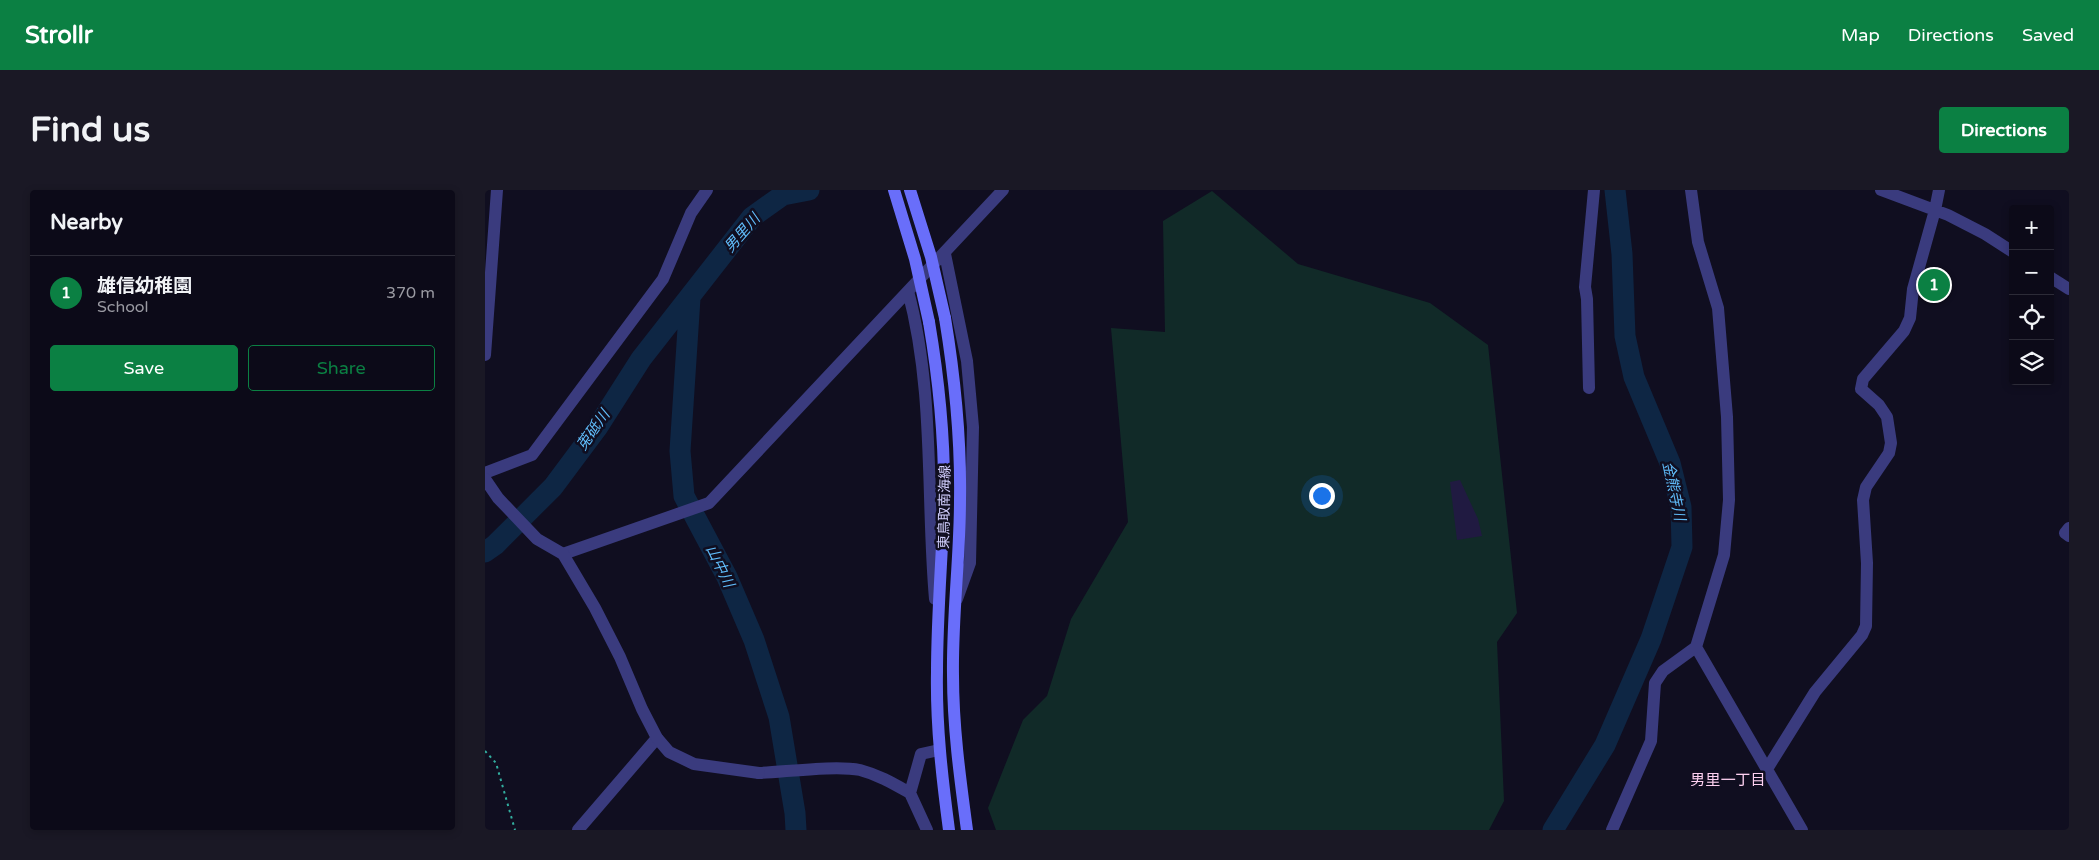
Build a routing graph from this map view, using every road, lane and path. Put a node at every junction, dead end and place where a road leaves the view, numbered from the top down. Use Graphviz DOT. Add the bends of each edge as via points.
graph roads {
  1 [pos="497,190"];
  2 [pos="707,190"];
  3 [pos="894,190"];
  4 [pos="910,190"];
  5 [pos="1003,190"];
  6 [pos="1594,190"];
  7 [pos="1691,190"];
  8 [pos="1881,190"];
  9 [pos="1939,190"];
  10 [pos="1935,210"];
  11 [pos="2010,250"];
  12 [pos="945,254"];
  13 [pos="2054,280"];
  14 [pos="2069,289"];
  15 [pos="908,291"];
  16 [pos="485,356"];
  17 [pos="1589,388"];
  18 [pos="485,473"];
  19 [pos="485,479"];
  20 [pos="2069,528"];
  21 [pos="2069,536"];
  22 [pos="563,554"];
  23 [pos="956,601"];
  24 [pos="937,619"];
  25 [pos="1696,647"];
  26 [pos="657,738"];
  27 [pos="939,750"];
  28 [pos="485,751"];
  29 [pos="1767,769"];
  30 [pos="910,793"];
  31 [pos="515,830"];
  32 [pos="578,830"];
  33 [pos="927,830"];
  34 [pos="949,830"];
  35 [pos="967,830"];
  36 [pos="1613,830"];
  37 [pos="1802,830"];
  1 -- 16 [label="street"];
  2 -- 18 [label="street" via="691,213 663,279 532,455"];
  3 -- 24 [label="main road, 東鳥取南海線, bridge" via="915,259 938,380 944,501"];
  4 -- 23 [label="main road, 東鳥取南海線, bridge" via="931,257 955,378 960,437"];
  5 -- 12 [label="street"];
  6 -- 17 [label="street" via="1585,287"];
  7 -- 25 [label="street" via="1698,242 1719,308 1729,500 1724,554"];
  8 -- 10 [label="street"];
  9 -- 10 [label="street"];
  10 -- 11 [label="street"];
  10 -- 29 [label="street" via="1913,290 1910,318 1904,331 1863,379 1861,389 1887,416 1891,443 1889,453 1866,487 1863,500 1866,626 1815,692"];
  12 -- 15 [label="street"];
  12 -- 23 [label="street" via="967,362 973,427 970,563"];
  13 -- 14 [label="street"];
  15 -- 22 [label="street" via="709,503"];
  15 -- 24 [label="street" via="925,385 931,480 931,558"];
  19 -- 22 [label="street" via="498,498 537,539"];
  20 -- 21 [label="street" via="2065,533"];
  22 -- 26 [label="street" via="595,608"];
  23 -- 35 [label="main road, 東鳥取南海線" via="953,675 957,749"];
  24 -- 27 [label="main road, 東鳥取南海線"];
  25 -- 29 [label="street"];
  25 -- 36 [label="street" via="1663,671 1655,683 1651,741"];
  26 -- 30 [label="street" via="669,752 694,764 759,773 859,770 886,779"];
  26 -- 32 [label="street"];
  27 -- 30 [label="street" via="921,754"];
  27 -- 34 [label="main road, 東鳥取南海線"];
  28 -- 31 [label="path" via="496,763"];
  29 -- 37 [label="street"];
  30 -- 33 [label="street"];
}
